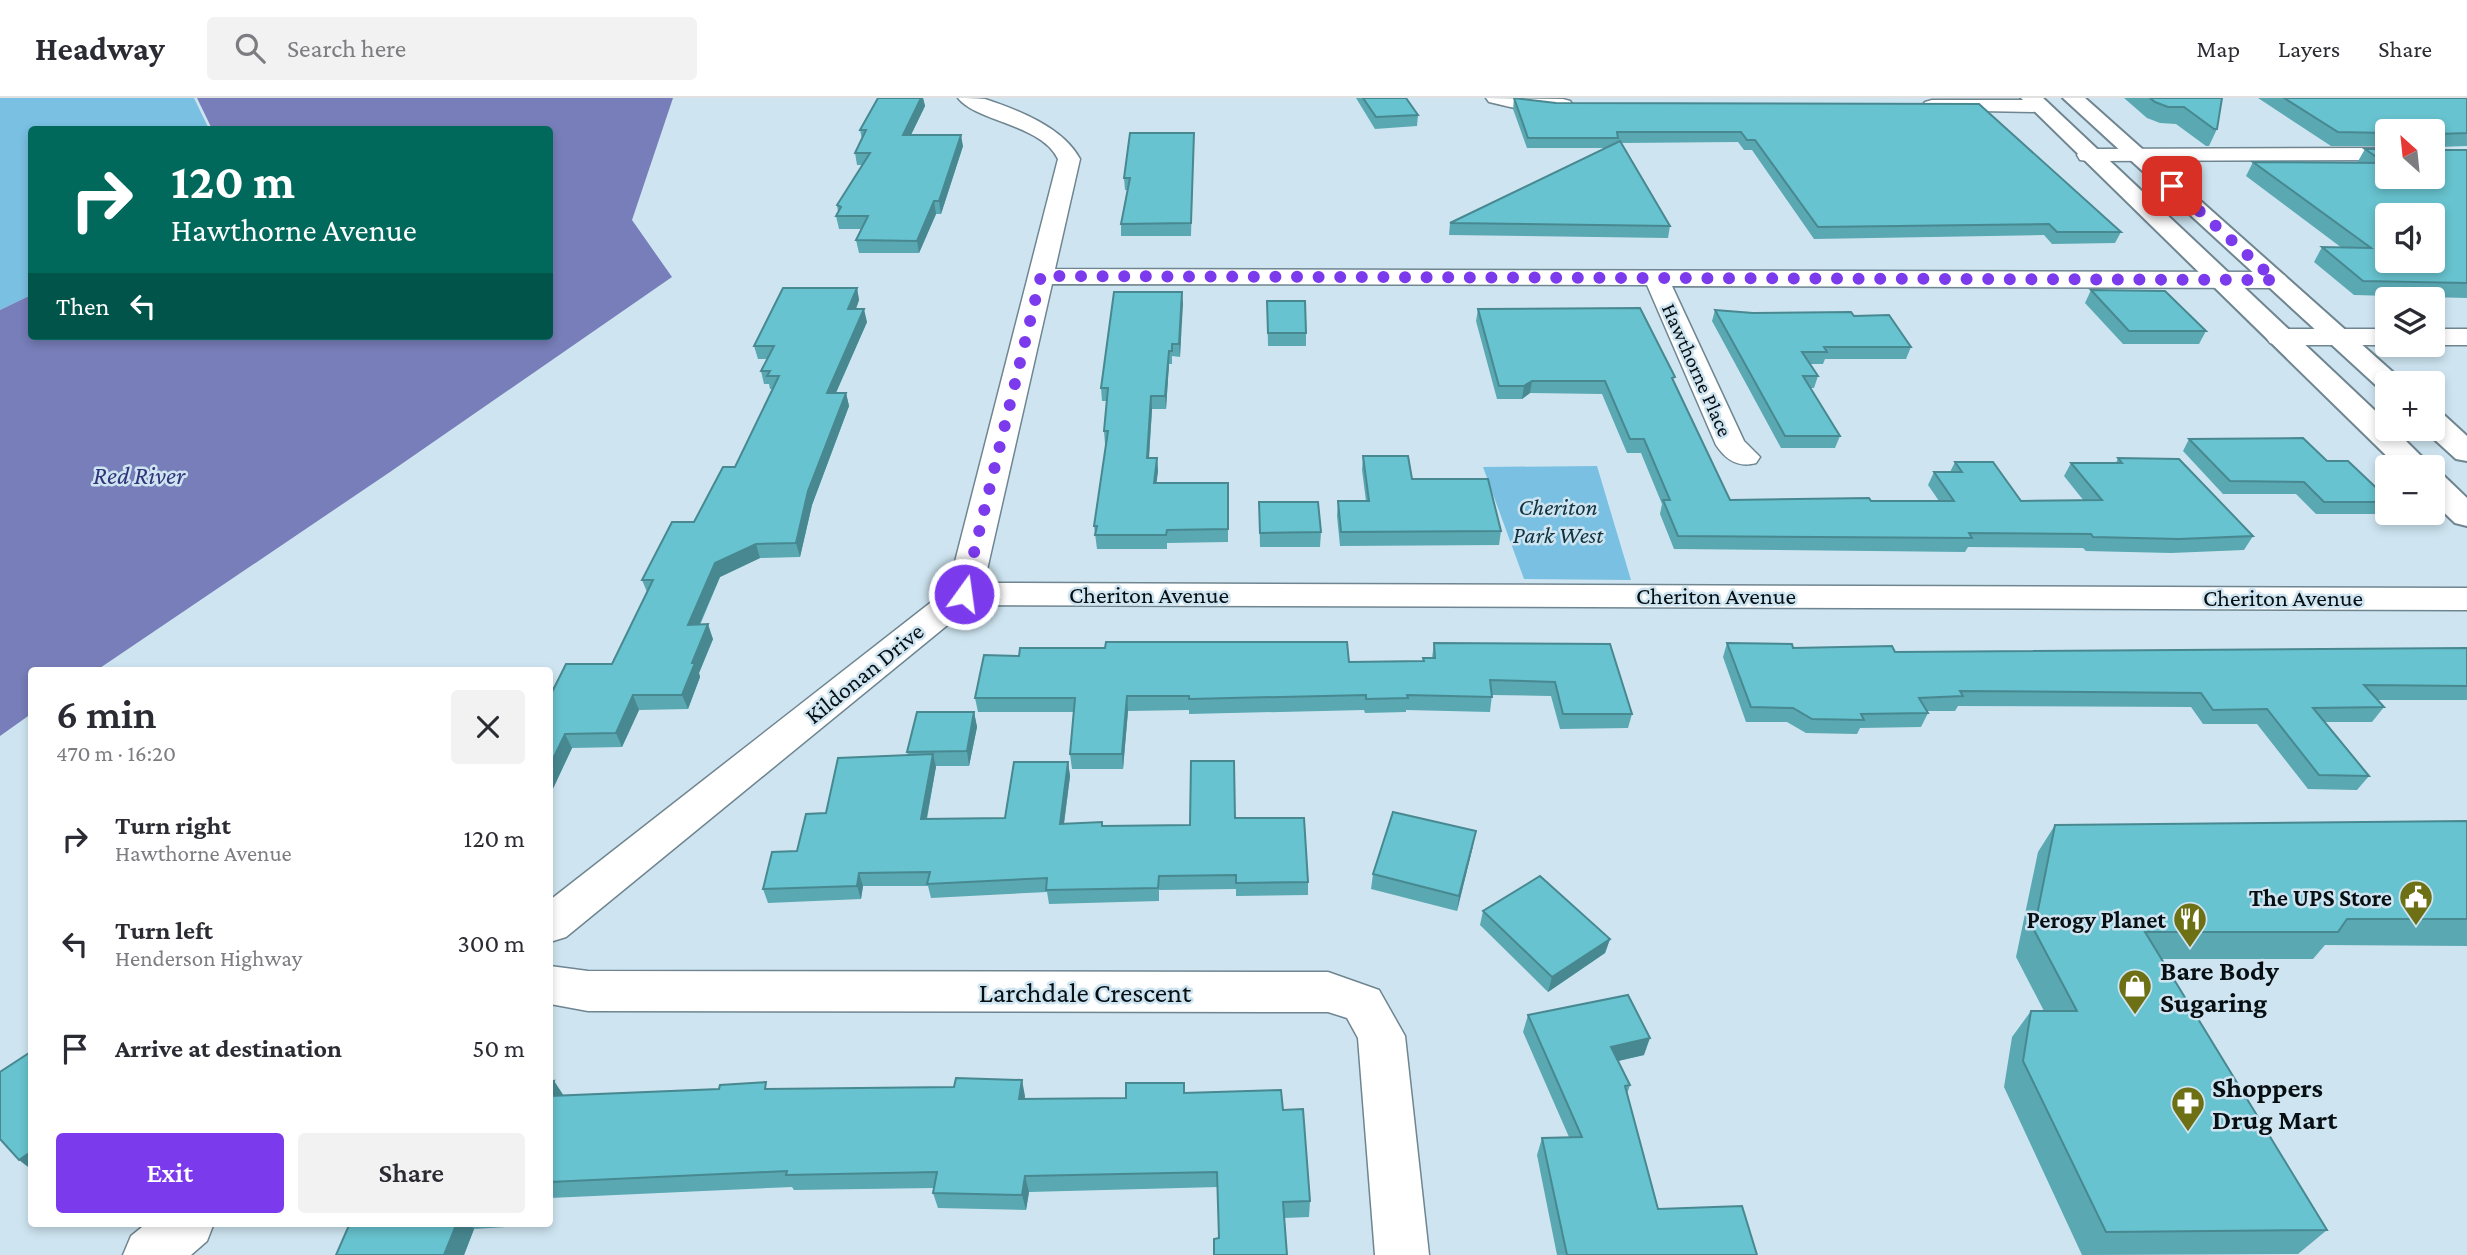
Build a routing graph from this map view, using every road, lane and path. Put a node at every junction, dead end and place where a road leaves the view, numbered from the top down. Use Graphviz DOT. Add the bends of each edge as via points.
graph roads {
  1 [pos="968,98"];
  2 [pos="1496,98"];
  3 [pos="2073,98"];
  4 [pos="2035,102"];
  5 [pos="1582,105"];
  6 [pos="1914,106"];
  7 [pos="2088,155"];
  8 [pos="2137,155"];
  9 [pos="2375,155"];
  10 [pos="1041,276"];
  11 [pos="1656,277"];
  12 [pos="2217,278"];
  13 [pos="2275,280"];
  14 [pos="2279,337"];
  15 [pos="2338,337"];
  16 [pos="2375,337"];
  17 [pos="2445,337"];
  18 [pos="2467,337"];
  19 [pos="2376,371"];
  20 [pos="2445,433"];
  21 [pos="2467,452"];
  22 [pos="2403,455"];
  23 [pos="1745,457"];
  24 [pos="2445,495"];
  25 [pos="2467,516"];
  26 [pos="964,594"];
  27 [pos="2467,599"];
  28 [pos="553,922"];
  29 [pos="553,985"];
  30 [pos="183,1227"];
  31 [pos="150,1255"];
  32 [pos="1402,1255"];
  1 -- 10 [label="street" via="1051,138 1068,153 1069,165"];
  2 -- 5 [label="street"];
  3 -- 8 [label="main road"];
  4 -- 6 [label="street"];
  4 -- 7 [label="main road"];
  7 -- 8 [label="street"];
  7 -- 12 [label="main road"];
  8 -- 9 [label="street"];
  8 -- 13 [label="main road"];
  10 -- 11 [label="street"];
  10 -- 26 [label="street"];
  11 -- 12 [label="street"];
  11 -- 23 [label="street, Hawthorne Place" via="1731,445"];
  12 -- 13 [label="street"];
  12 -- 14 [label="main road"];
  13 -- 15 [label="main road"];
  14 -- 15 [label="street"];
  14 -- 22 [label="main road"];
  15 -- 16 [label="street"];
  15 -- 19 [label="main road"];
  17 -- 18 [label="street"];
  20 -- 21 [label="main road"];
  24 -- 25 [label="main road"];
  26 -- 27 [label="street, Cheriton Avenue"];
  26 -- 28 [label="street, Kildonan Drive"];
  29 -- 32 [label="street, Larchdale Crescent" via="587,991 1328,992 1363,1004 1381,1036"];
  30 -- 31 [label="street"];
}
